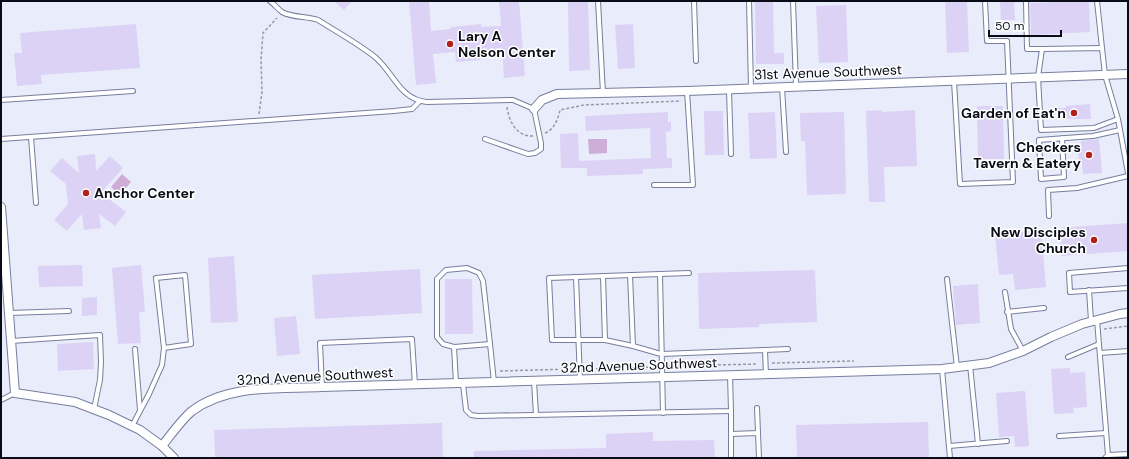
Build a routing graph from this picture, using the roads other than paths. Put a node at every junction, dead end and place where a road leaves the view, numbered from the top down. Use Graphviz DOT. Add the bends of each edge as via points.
graph roads {
  1 [pos="270,1"];
  2 [pos="598,1"];
  3 [pos="694,1"];
  4 [pos="749,1"];
  5 [pos="793,1"];
  6 [pos="986,1"];
  7 [pos="1026,1"];
  8 [pos="1097,1"];
  9 [pos="1102,48"];
  10 [pos="1042,49"];
  11 [pos="696,62"];
  12 [pos="1128,74"];
  13 [pos="1105,75"];
  14 [pos="1038,77"];
  15 [pos="1010,78"];
  16 [pos="954,81"];
  17 [pos="796,86"];
  18 [pos="782,87"];
  19 [pos="751,88"];
  20 [pos="728,90"];
  21 [pos="133,91"];
  22 [pos="687,91"];
  23 [pos="602,93"];
  24 [pos="1,100"];
  25 [pos="419,102"];
  26 [pos="534,109"];
  27 [pos="1118,119"];
  28 [pos="1120,130"];
  29 [pos="31,137"];
  30 [pos="1062,138"];
  31 [pos="1,139"];
  32 [pos="485,139"];
  33 [pos="786,152"];
  34 [pos="731,154"];
  35 [pos="1128,173"];
  36 [pos="1128,176"];
  37 [pos="654,185"];
  38 [pos="36,203"];
  39 [pos="1,207"];
  40 [pos="1049,216"];
  41 [pos="2,231"];
  42 [pos="1128,268"];
  43 [pos="689,273"];
  44 [pos="660,274"];
  45 [pos="630,275"];
  46 [pos="603,276"];
  47 [pos="576,277"];
  48 [pos="947,279"];
  49 [pos="1128,288"];
  50 [pos="1089,290"];
  51 [pos="1005,292"];
  52 [pos="1044,308"];
  53 [pos="69,311"];
  54 [pos="1007,312"];
  55 [pos="9,313"];
  56 [pos="1128,313"];
  57 [pos="1094,320"];
  58 [pos="578,340"];
  59 [pos="605,340"];
  60 [pos="11,341"];
  61 [pos="490,344"];
  62 [pos="1099,344"];
  63 [pos="633,346"];
  64 [pos="454,347"];
  65 [pos="164,348"];
  66 [pos="135,349"];
  67 [pos="765,350"];
  68 [pos="788,350"];
  69 [pos="1023,351"];
  70 [pos="1128,351"];
  71 [pos="1100,353"];
  72 [pos="661,354"];
  73 [pos="1068,357"];
  74 [pos="970,365"];
  75 [pos="956,367"];
  76 [pos="942,369"];
  77 [pos="766,374"];
  78 [pos="730,376"];
  79 [pos="662,378"];
  80 [pos="580,380"];
  81 [pos="534,381"];
  82 [pos="495,383"];
  83 [pos="460,384"];
  84 [pos="415,385"];
  85 [pos="322,388"];
  86 [pos="15,393"];
  87 [pos="1,400"];
  88 [pos="757,408"];
  89 [pos="94,409"];
  90 [pos="140,411"];
  91 [pos="731,412"];
  92 [pos="663,413"];
  93 [pos="536,415"];
  94 [pos="132,426"];
  95 [pos="758,433"];
  96 [pos="1106,433"];
  97 [pos="731,434"];
  98 [pos="1059,436"];
  99 [pos="1007,441"];
  100 [pos="978,444"];
  101 [pos="162,446"];
  102 [pos="949,446"];
  103 [pos="1128,454"];
  104 [pos="1107,457"];
  105 [pos="174,458"];
  106 [pos="731,458"];
  107 [pos="759,458"];
  108 [pos="950,458"];
  1 -- 25 [label="lane" via="282,12 318,20 362,48 381,63 408,96"];
  2 -- 23 [label="lane"];
  3 -- 11 [label="lane"];
  4 -- 19 [label="lane"];
  5 -- 17 [label="lane"];
  6 -- 15 [label="lane" via="987,41 1007,41"];
  7 -- 10 [label="lane" via="1027,49"];
  8 -- 9 [label="lane"];
  9 -- 10 [label="lane"];
  9 -- 13 [label="lane"];
  10 -- 14 [label="lane"];
  12 -- 13 [label="street, 31st Avenue Southwest"];
  13 -- 14 [label="street, 31st Avenue Southwest"];
  13 -- 27 [label="lane"];
  14 -- 15 [label="street, 31st Avenue Southwest"];
  14 -- 27 [label="lane" via="1041,130 1094,128"];
  15 -- 16 [label="street, 31st Avenue Southwest"];
  15 -- 16 [label="lane" via="1014,182 960,184"];
  16 -- 17 [label="street, 31st Avenue Southwest"];
  17 -- 18 [label="street, 31st Avenue Southwest"];
  18 -- 19 [label="street, 31st Avenue Southwest"];
  18 -- 33 [label="lane"];
  19 -- 20 [label="street, 31st Avenue Southwest"];
  20 -- 22 [label="street, 31st Avenue Southwest"];
  20 -- 34 [label="lane"];
  21 -- 24 [label="lane"];
  22 -- 23 [label="street, 31st Avenue Southwest"];
  22 -- 37 [label="lane" via="692,185"];
  23 -- 26 [label="street, 31st Avenue Southwest" via="557,94 542,100"];
  25 -- 26 [label="lane" via="513,100"];
  25 -- 29 [label="lane" via="412,108 394,111"];
  26 -- 32 [label="lane" via="540,149 535,154 528,154"];
  27 -- 28 [label="lane"];
  28 -- 30 [label="lane" via="1093,136"];
  28 -- 35 [label="lane"];
  29 -- 31 [label="lane"];
  29 -- 38 [label="lane"];
  30 -- 30 [label="lane" via="1039,140 1041,179 1064,177"];
  36 -- 40 [label="lane" via="1076,188 1048,190"];
  39 -- 41 [label="street"];
  41 -- 55 [label="street"];
  42 -- 50 [label="lane" via="1069,273 1070,292"];
  43 -- 44 [label="lane"];
  44 -- 45 [label="lane"];
  44 -- 72 [label="lane"];
  45 -- 46 [label="lane"];
  45 -- 63 [label="lane"];
  46 -- 47 [label="lane"];
  46 -- 59 [label="lane"];
  47 -- 58 [label="lane"];
  47 -- 58 [label="lane" via="549,278 552,340"];
  48 -- 75 [label="lane"];
  49 -- 50 [label="lane"];
  50 -- 57 [label="lane"];
  51 -- 54 [label="lane"];
  52 -- 54 [label="lane"];
  53 -- 55 [label="lane"];
  54 -- 69 [label="lane" via="1011,329"];
  55 -- 60 [label="street"];
  56 -- 57 [label="street, 32nd Avenue Southwest"];
  57 -- 62 [label="lane" via="1098,329"];
  57 -- 69 [label="street, 32nd Avenue Southwest"];
  58 -- 59 [label="lane"];
  58 -- 80 [label="lane"];
  59 -- 63 [label="lane"];
  60 -- 86 [label="street"];
  60 -- 89 [label="lane" via="100,335 100,380"];
  61 -- 64 [label="lane"];
  61 -- 64 [label="lane" via="483,281 479,273 467,268 446,270 436,279 437,337 443,344"];
  61 -- 82 [label="lane"];
  62 -- 71 [label="lane"];
  62 -- 73 [label="lane"];
  63 -- 72 [label="lane"];
  64 -- 83 [label="lane"];
  65 -- 65 [label="lane" via="156,278 185,275 191,344"];
  65 -- 90 [label="lane" via="162,365"];
  66 -- 90 [label="lane"];
  67 -- 68 [label="lane"];
  67 -- 72 [label="lane"];
  67 -- 77 [label="lane"];
  69 -- 74 [label="street, 32nd Avenue Southwest"];
  70 -- 71 [label="lane"];
  71 -- 96 [label="lane"];
  72 -- 79 [label="lane"];
  74 -- 75 [label="street, 32nd Avenue Southwest"];
  74 -- 100 [label="lane"];
  75 -- 76 [label="street, 32nd Avenue Southwest"];
  76 -- 77 [label="street, 32nd Avenue Southwest"];
  76 -- 102 [label="lane"];
  77 -- 78 [label="street, 32nd Avenue Southwest"];
  78 -- 79 [label="street, 32nd Avenue Southwest"];
  78 -- 91 [label="lane"];
  79 -- 80 [label="street, 32nd Avenue Southwest"];
  79 -- 92 [label="lane"];
  80 -- 81 [label="street, 32nd Avenue Southwest"];
  81 -- 82 [label="street, 32nd Avenue Southwest"];
  81 -- 93 [label="lane"];
  82 -- 83 [label="street, 32nd Avenue Southwest"];
  83 -- 84 [label="street, 32nd Avenue Southwest"];
  83 -- 93 [label="lane" via="466,410 471,414"];
  84 -- 85 [label="street, 32nd Avenue Southwest"];
  84 -- 85 [label="lane" via="412,339 320,343"];
  85 -- 101 [label="street, 32nd Avenue Southwest" via="254,390 229,393 209,400 191,412"];
  86 -- 87 [label="lane"];
  86 -- 89 [label="street" via="75,402"];
  88 -- 95 [label="lane"];
  89 -- 94 [label="street"];
  90 -- 94 [label="lane"];
  91 -- 92 [label="lane"];
  91 -- 97 [label="lane"];
  92 -- 93 [label="lane"];
  94 -- 101 [label="street"];
  95 -- 97 [label="lane"];
  95 -- 107 [label="lane"];
  96 -- 98 [label="lane"];
  96 -- 104 [label="lane"];
  97 -- 106 [label="lane"];
  99 -- 100 [label="lane"];
  100 -- 102 [label="lane"];
  101 -- 105 [label="street"];
  102 -- 108 [label="lane"];
  103 -- 104 [label="lane"];
}
